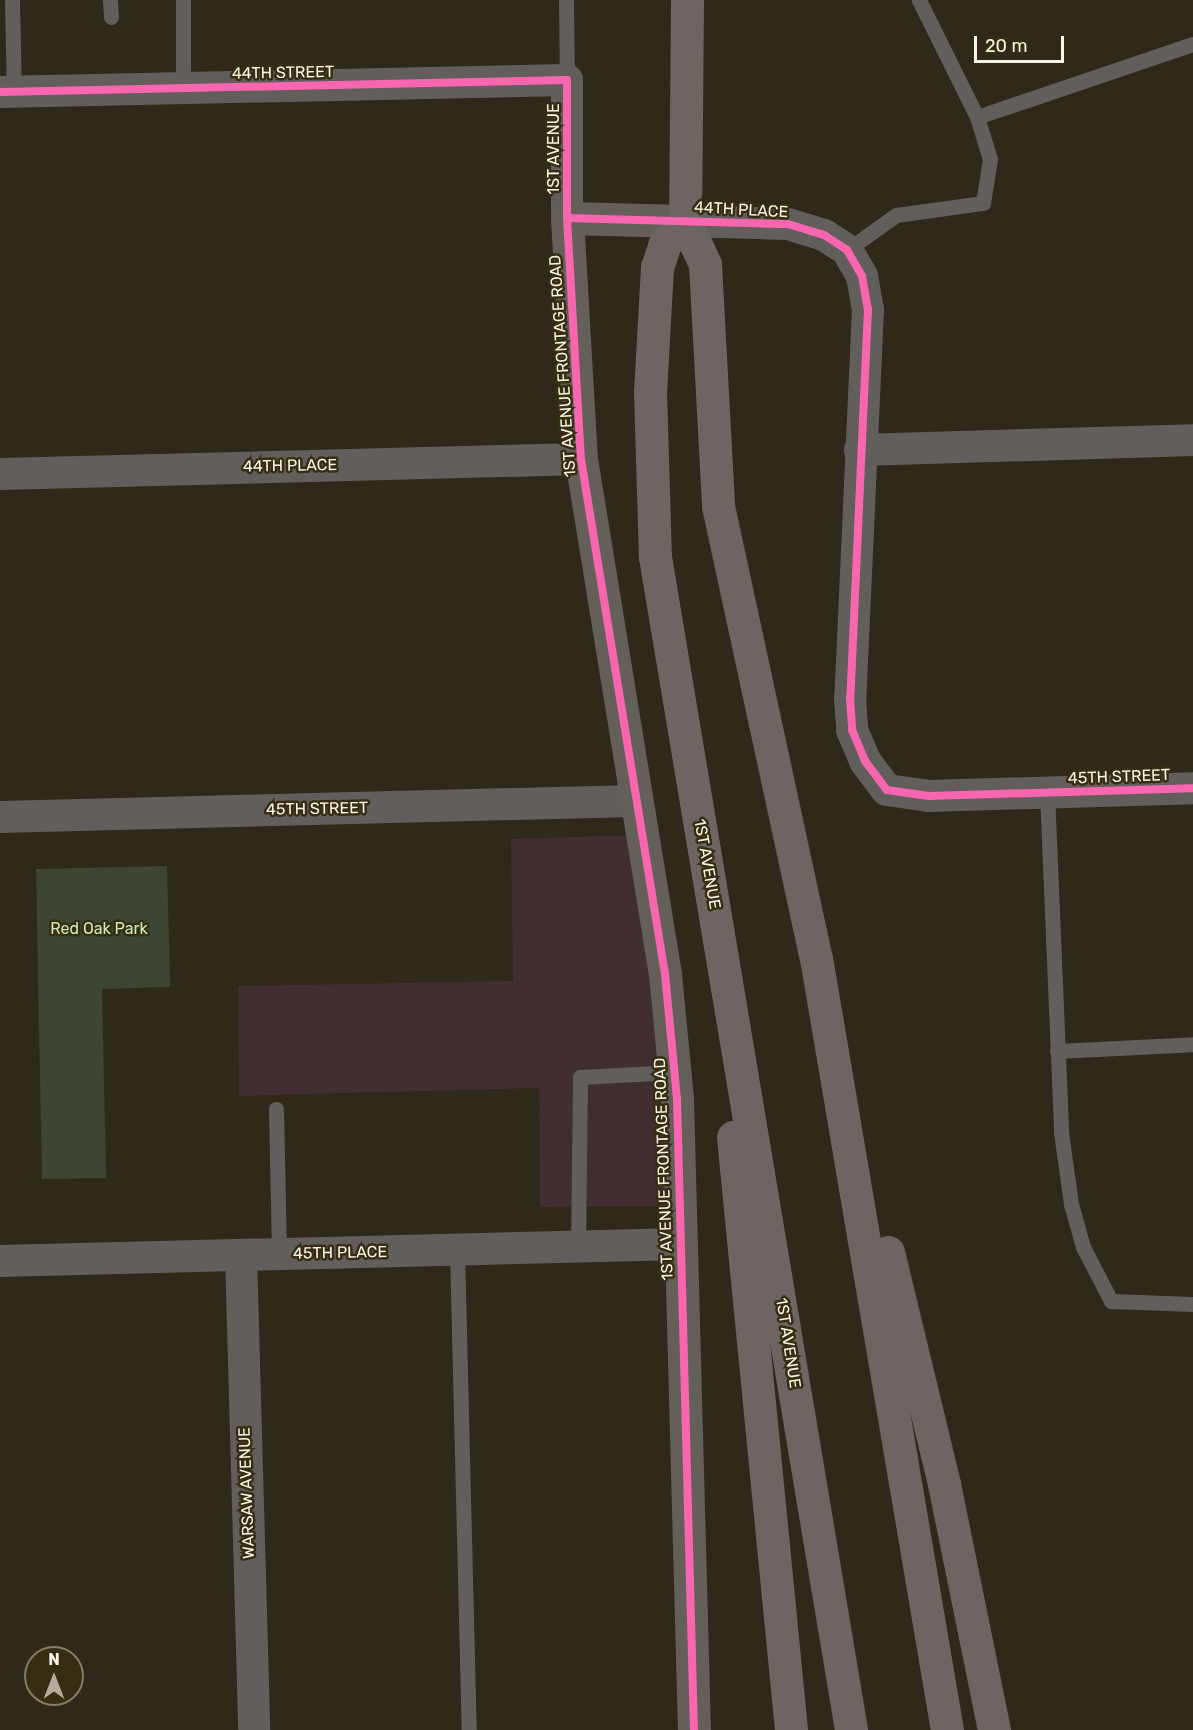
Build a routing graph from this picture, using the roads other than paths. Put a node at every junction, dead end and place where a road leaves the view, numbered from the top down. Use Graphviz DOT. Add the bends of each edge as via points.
graph roads {
  1 [pos="12,0"];
  2 [pos="111,0"];
  3 [pos="183,0"];
  4 [pos="566,0"];
  5 [pos="687,0"];
  6 [pos="919,0"];
  7 [pos="111,17"];
  8 [pos="1193,44"];
  9 [pos="567,80"];
  10 [pos="183,88"];
  11 [pos="7,92"];
  12 [pos="978,117"];
  13 [pos="567,218"];
  14 [pos="685,221"];
  15 [pos="847,250"];
  16 [pos="1193,440"];
  17 [pos="860,450"];
  18 [pos="581,459"];
  19 [pos="0,474"];
  20 [pos="1193,789"];
  21 [pos="1047,793"];
  22 [pos="633,801"];
  23 [pos="0,817"];
  24 [pos="710,884"];
  25 [pos="816,958"];
  26 [pos="1193,1044"];
  27 [pos="1057,1051"];
  28 [pos="675,1072"];
  29 [pos="276,1109"];
  30 [pos="680,1244"];
  31 [pos="578,1247"];
  32 [pos="457,1250"];
  33 [pos="279,1254"];
  34 [pos="241,1255"];
  35 [pos="0,1261"];
  36 [pos="1193,1304"];
  37 [pos="254,1730"];
  38 [pos="469,1730"];
  39 [pos="694,1730"];
  40 [pos="791,1730"];
  41 [pos="851,1730"];
  42 [pos="947,1730"];
  43 [pos="994,1730"];
  1 -- 11 [label="lane"];
  2 -- 7 [label="lane"];
  3 -- 10 [label="lane"];
  4 -- 9 [label="lane"];
  5 -- 14 [label="main road"];
  6 -- 12 [label="lane"];
  8 -- 12 [label="lane"];
  9 -- 10 [label="street, 44TH STREET"];
  9 -- 13 [label="street, 1ST AVENUE"];
  10 -- 11 [label="street, 44TH STREET"];
  12 -- 15 [label="lane" via="990,159 983,203 896,215"];
  13 -- 14 [label="street, 44TH PLACE"];
  13 -- 18 [label="street, 1ST AVENUE FRONTAGE ROAD"];
  14 -- 15 [label="street, 44TH PLACE" via="788,224 824,234"];
  14 -- 24 [label="main road, 1ST AVENUE" via="665,243 657,267 651,460 655,557"];
  14 -- 25 [label="main road" via="705,264 718,506"];
  15 -- 17 [label="street, 44TH PLACE" via="862,276 868,309"];
  16 -- 17 [label="street"];
  17 -- 21 [label="street, 45TH STREET" via="850,698 852,730 865,762 887,790 929,796"];
  18 -- 19 [label="street, 44TH PLACE"];
  18 -- 22 [label="street, 1ST AVENUE FRONTAGE ROAD"];
  20 -- 21 [label="street, 45TH STREET"];
  21 -- 27 [label="lane"];
  22 -- 23 [label="street, 45TH STREET"];
  22 -- 28 [label="street, 1ST AVENUE FRONTAGE ROAD" via="665,974"];
  24 -- 40 [label="main road"];
  24 -- 41 [label="main road, 1ST AVENUE"];
  25 -- 42 [label="main road"];
  25 -- 43 [label="main road" via="944,1484"];
  26 -- 27 [label="lane"];
  27 -- 36 [label="lane" via="1071,1204 1083,1247 1111,1301"];
  28 -- 30 [label="street, 1ST AVENUE FRONTAGE ROAD"];
  28 -- 31 [label="lane" via="579,1077"];
  29 -- 33 [label="lane"];
  30 -- 31 [label="street, 45TH PLACE"];
  30 -- 39 [label="street, 1ST AVENUE FRONTAGE ROAD"];
  31 -- 32 [label="street, 45TH PLACE"];
  32 -- 33 [label="street, 45TH PLACE"];
  32 -- 38 [label="lane"];
  33 -- 34 [label="street, 45TH PLACE"];
  34 -- 35 [label="street, 45TH PLACE"];
  34 -- 37 [label="street, WARSAW AVENUE"];
}
